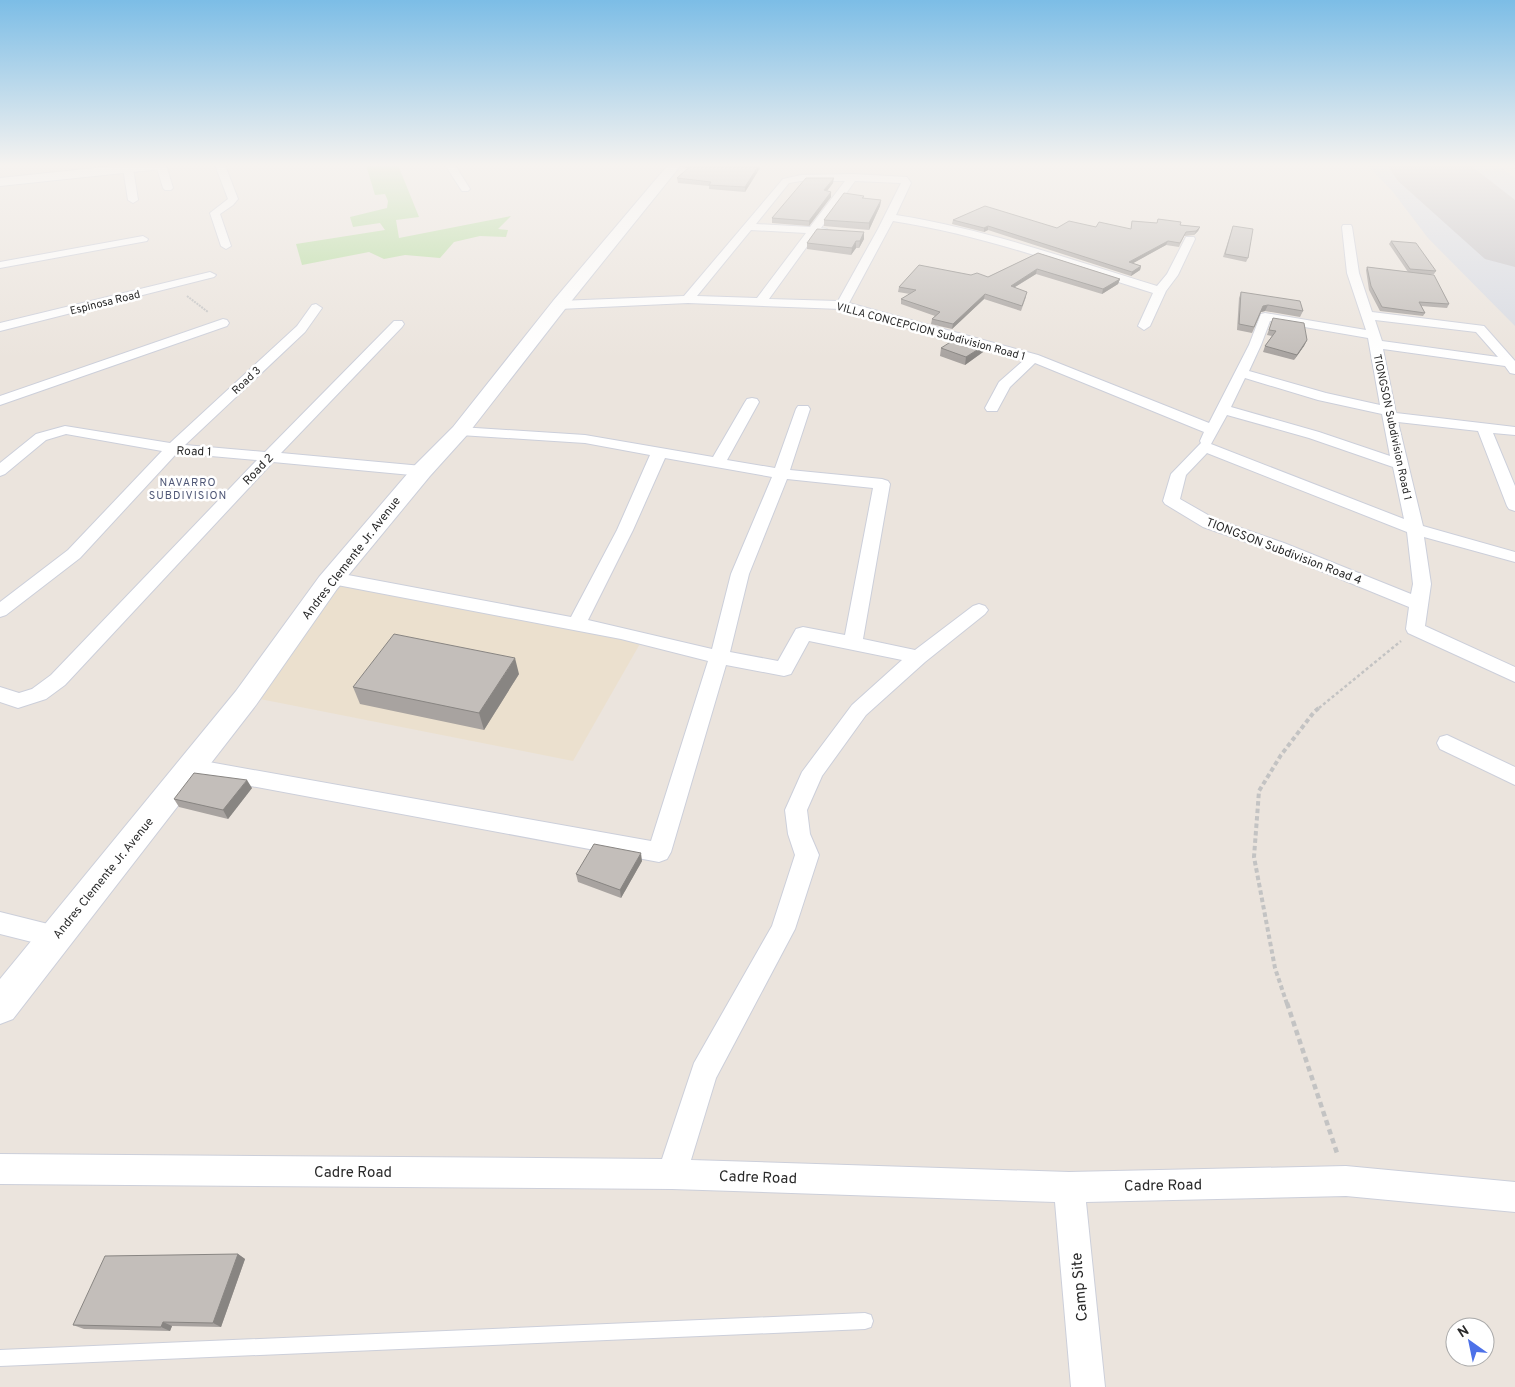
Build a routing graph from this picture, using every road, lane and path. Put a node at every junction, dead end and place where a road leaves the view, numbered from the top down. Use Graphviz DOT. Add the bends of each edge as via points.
graph roads {
  1 [pos="221,230"];
  2 [pos="622,230"];
  3 [pos="748,230"];
  4 [pos="793,230"];
  5 [pos="879,230"];
  6 [pos="955,230"];
  7 [pos="1347,230"];
  8 [pos="813,231"];
  9 [pos="832,232"];
  10 [pos="1190,238"];
  11 [pos="142,239"];
  12 [pos="226,246"];
  13 [pos="0,265"];
  14 [pos="210,276"];
  15 [pos="172,285"];
  16 [pos="1160,291"];
  17 [pos="688,299"];
  18 [pos="762,301"];
  19 [pos="559,305"];
  20 [pos="842,305"];
  21 [pos="316,308"];
  22 [pos="1367,316"];
  23 [pos="223,324"];
  24 [pos="398,324"];
  25 [pos="1144,326"];
  26 [pos="0,327"];
  27 [pos="1374,339"];
  28 [pos="1033,358"];
  29 [pos="1512,367"];
  30 [pos="1242,373"];
  31 [pos="0,401"];
  32 [pos="752,402"];
  33 [pos="992,408"];
  34 [pos="803,409"];
  35 [pos="1224,410"];
  36 [pos="1390,414"];
  37 [pos="1484,428"];
  38 [pos="1212,430"];
  39 [pos="460,431"];
  40 [pos="1515,431"];
  41 [pos="1204,447"];
  42 [pos="173,448"];
  43 [pos="660,453"];
  44 [pos="269,457"];
  45 [pos="716,463"];
  46 [pos="1400,464"];
  47 [pos="422,470"];
  48 [pos="0,471"];
  49 [pos="781,474"];
  50 [pos="1515,506"];
  51 [pos="1415,529"];
  52 [pos="1515,557"];
  53 [pos="332,578"];
  54 [pos="1419,604"];
  55 [pos="979,610"];
  56 [pos="0,611"];
  57 [pos="578,624"];
  58 [pos="1415,629"];
  59 [pos="853,642"];
  60 [pos="719,657"];
  61 [pos="918,657"];
  62 [pos="1515,676"];
  63 [pos="0,694"];
  64 [pos="1447,742"];
  65 [pos="192,767"];
  66 [pos="1515,777"];
  67 [pos="0,922"];
  68 [pos="56,937"];
  69 [pos="0,1007"];
  70 [pos="0,1169"];
  71 [pos="672,1174"];
  72 [pos="1346,1181"];
  73 [pos="1069,1187"];
  74 [pos="1515,1197"];
  75 [pos="865,1321"];
  76 [pos="0,1358"];
  77 [pos="1088,1387"];
  1 -- 12 [label="street"];
  2 -- 19 [label="main road, Andres Clemente Jr. Avenue"];
  3 -- 17 [label="street"];
  4 -- 8 [label="street"];
  5 -- 20 [label="street"];
  6 -- 16 [label="street"];
  7 -- 22 [label="street, TIONGSON Subdivision Road 1" via="1353,273"];
  8 -- 9 [label="street"];
  8 -- 18 [label="street"];
  10 -- 16 [label="street" via="1172,275"];
  11 -- 13 [label="street"];
  14 -- 15 [label="street, Espinosa Road"];
  15 -- 23 [label="path"];
  15 -- 26 [label="street, Espinosa Road"];
  16 -- 25 [label="street"];
  17 -- 18 [label="street, VILLA CONCEPCION Subdivision Road 1"];
  17 -- 19 [label="street, VILLA CONCEPCION Subdivision Road 1"];
  18 -- 20 [label="street, VILLA CONCEPCION Subdivision Road 1"];
  19 -- 39 [label="main road, Andres Clemente Jr. Avenue"];
  20 -- 28 [label="street, VILLA CONCEPCION Subdivision Road 1"];
  21 -- 42 [label="street, Road 3" via="300,329"];
  22 -- 27 [label="street, TIONGSON Subdivision Road 1"];
  22 -- 29 [label="street" via="1480,330"];
  23 -- 31 [label="street"];
  24 -- 44 [label="street, Road 2"];
  27 -- 29 [label="street"];
  27 -- 30 [label="street" via="1265,317"];
  27 -- 36 [label="street, TIONGSON Subdivision Road 1"];
  28 -- 33 [label="street" via="1004,385"];
  28 -- 38 [label="street, VILLA CONCEPCION Subdivision Road 1"];
  30 -- 35 [label="street"];
  30 -- 36 [label="street"];
  32 -- 45 [label="street"];
  34 -- 49 [label="street"];
  35 -- 38 [label="street"];
  35 -- 46 [label="street"];
  36 -- 37 [label="street"];
  36 -- 46 [label="street, TIONGSON Subdivision Road 1"];
  37 -- 40 [label="street"];
  37 -- 50 [label="street"];
  38 -- 41 [label="street"];
  39 -- 43 [label="street" via="585,439"];
  39 -- 47 [label="main road, Andres Clemente Jr. Avenue"];
  41 -- 51 [label="street"];
  41 -- 54 [label="street, TIONGSON Subdivision Road 4" via="1180,474 1171,501 1209,523"];
  42 -- 44 [label="street, Road 1"];
  42 -- 48 [label="street" via="65,430 41,437"];
  42 -- 56 [label="street, Road 1" via="74,554"];
  43 -- 45 [label="street"];
  43 -- 57 [label="street"];
  44 -- 47 [label="street, Road 1"];
  44 -- 63 [label="street, Road 2" via="58,680 39,694 18,701"];
  45 -- 49 [label="street"];
  46 -- 51 [label="street, TIONGSON Subdivision Road 1"];
  47 -- 53 [label="main road, Andres Clemente Jr. Avenue"];
  49 -- 59 [label="street" via="882,484"];
  49 -- 60 [label="street" via="740,574"];
  51 -- 52 [label="street"];
  51 -- 54 [label="street, TIONGSON Subdivision Road 1" via="1422,584"];
  53 -- 57 [label="street"];
  53 -- 65 [label="main road, Andres Clemente Jr. Avenue"];
  54 -- 58 [label="street, TIONGSON Subdivision Road 1"];
  55 -- 61 [label="street"];
  57 -- 60 [label="street"];
  58 -- 62 [label="street"];
  58 -- 72 [label="path" via="1314,712 1281,755 1259,791 1254,857 1275,968"];
  59 -- 60 [label="street" via="803,633 784,669"];
  59 -- 61 [label="street"];
  60 -- 65 [label="street" via="659,852"];
  61 -- 71 [label="street" via="859,710 813,772 796,810 799,834 807,855 783,929 704,1073"];
  64 -- 66 [label="street"];
  65 -- 68 [label="main road, Andres Clemente Jr. Avenue"];
  67 -- 68 [label="street"];
  68 -- 69 [label="main road, Andres Clemente Jr. Avenue"];
  70 -- 71 [label="street, Cadre Road"];
  71 -- 73 [label="street, Cadre Road"];
  72 -- 73 [label="street, Cadre Road"];
  72 -- 74 [label="street, Cadre Road"];
  73 -- 77 [label="street, Camp Site"];
  75 -- 76 [label="lane"];
}
